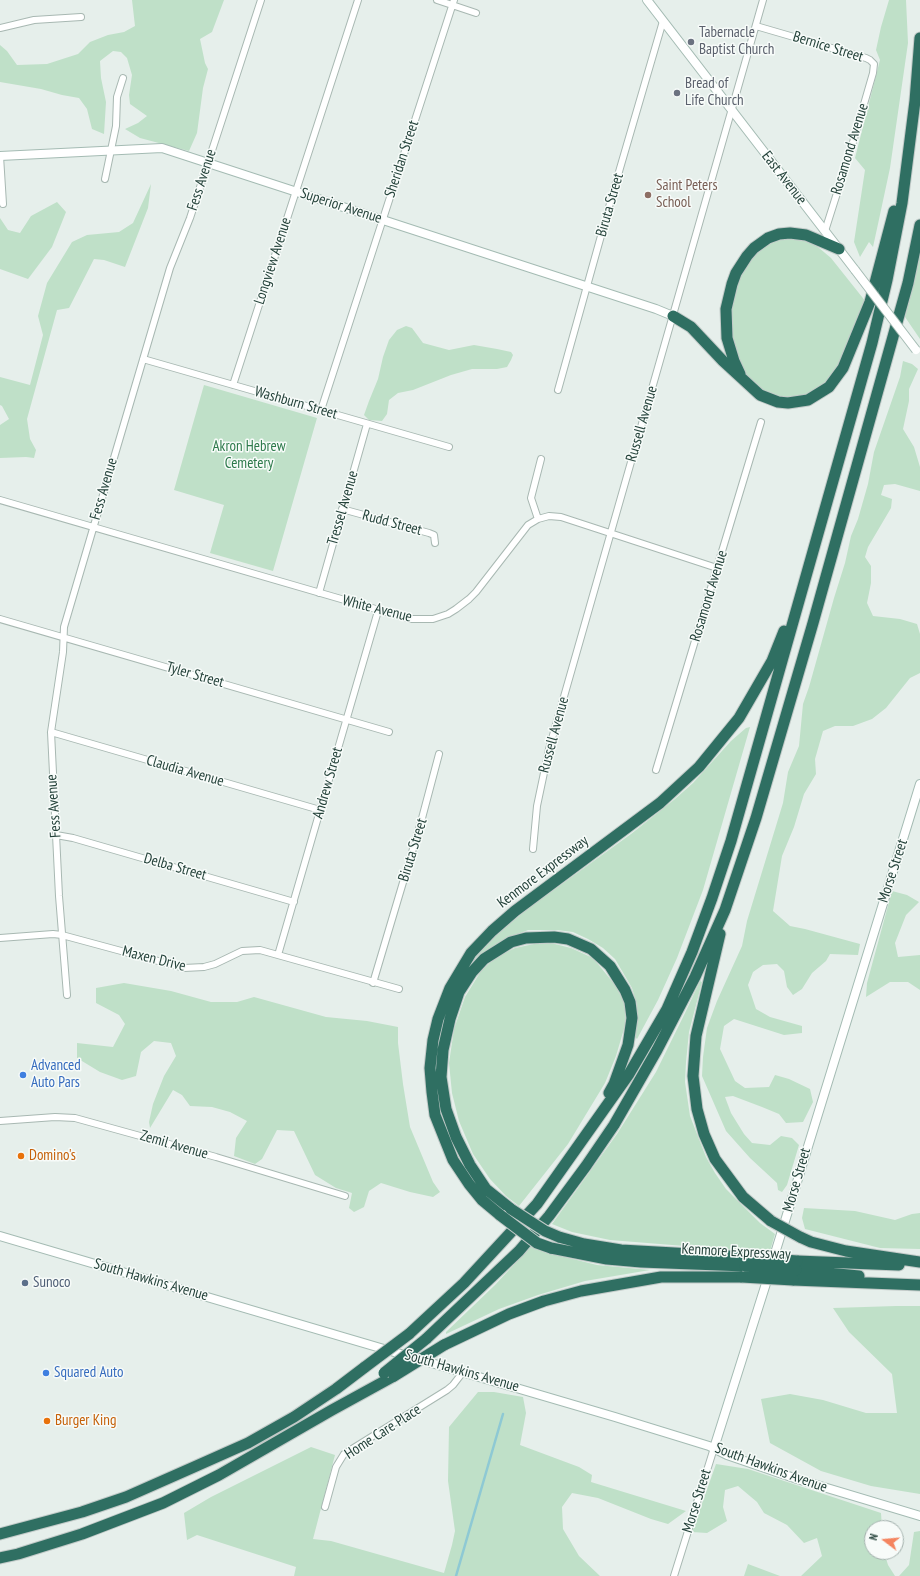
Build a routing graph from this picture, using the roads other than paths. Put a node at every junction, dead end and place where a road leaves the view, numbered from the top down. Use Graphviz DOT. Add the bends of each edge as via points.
graph roads {
  1 [pos="261,0"];
  2 [pos="358,0"];
  3 [pos="437,0"];
  4 [pos="647,0"];
  5 [pos="763,0"];
  6 [pos="454,2"];
  7 [pos="476,13"];
  8 [pos="81,17"];
  9 [pos="663,20"];
  10 [pos="756,26"];
  11 [pos="0,28"];
  12 [pos="920,38"];
  13 [pos="874,67"];
  14 [pos="123,78"];
  15 [pos="731,109"];
  16 [pos="910,146"];
  17 [pos="110,150"];
  18 [pos="0,156"];
  19 [pos="208,163"];
  20 [pos="105,179"];
  21 [pos="296,191"];
  22 [pos="3,204"];
  23 [pos="383,219"];
  24 [pos="920,225"];
  25 [pos="825,230"];
  26 [pos="839,249"];
  27 [pos="587,287"];
  28 [pos="673,316"];
  29 [pos="918,352"];
  30 [pos="143,359"];
  31 [pos="743,380"];
  32 [pos="233,385"];
  33 [pos="558,390"];
  34 [pos="321,410"];
  35 [pos="761,422"];
  36 [pos="367,424"];
  37 [pos="449,447"];
  38 [pos="541,459"];
  39 [pos="0,500"];
  40 [pos="342,509"];
  41 [pos="538,519"];
  42 [pos="93,527"];
  43 [pos="611,533"];
  44 [pos="435,543"];
  45 [pos="717,568"];
  46 [pos="803,584"];
  47 [pos="318,593"];
  48 [pos="378,611"];
  49 [pos="0,619"];
  50 [pos="64,637"];
  51 [pos="346,719"];
  52 [pos="51,732"];
  53 [pos="389,732"];
  54 [pos="439,754"];
  55 [pos="656,770"];
  56 [pos="920,784"];
  57 [pos="320,810"];
  58 [pos="56,835"];
  59 [pos="533,849"];
  60 [pos="294,902"];
  61 [pos="725,910"];
  62 [pos="62,935"];
  63 [pos="0,938"];
  64 [pos="278,955"];
  65 [pos="373,983"];
  66 [pos="399,989"];
  67 [pos="67,995"];
  68 [pos="0,1121"];
  69 [pos="558,1174"];
  70 [pos="345,1196"];
  71 [pos="0,1236"];
  72 [pos="920,1262"];
  73 [pos="920,1266"];
  74 [pos="744,1267"];
  75 [pos="796,1270"];
  76 [pos="920,1280"];
  77 [pos="920,1285"];
  78 [pos="463,1372"];
  79 [pos="389,1374"];
  80 [pos="714,1448"];
  81 [pos="325,1507"];
  82 [pos="920,1516"];
  83 [pos="0,1534"];
  84 [pos="0,1558"];
  85 [pos="674,1576"];
  1 -- 19 [label="street, Fess Avenue"];
  2 -- 21 [label="street, Longview Avenue"];
  3 -- 6 [label="street"];
  4 -- 9 [label="street, East Avenue"];
  5 -- 10 [label="street, Russell Avenue"];
  6 -- 7 [label="street"];
  6 -- 23 [label="street, Sheridan Street"];
  8 -- 11 [label="street" via="34,20"];
  9 -- 15 [label="street, East Avenue"];
  9 -- 27 [label="street, Biruta Street"];
  10 -- 13 [label="street, Bernice Street" via="866,58"];
  10 -- 15 [label="street, Russell Avenue"];
  12 -- 16 [label="highway"];
  13 -- 25 [label="street, Rosamond Avenue"];
  14 -- 17 [label="street" via="117,97 116,126"];
  15 -- 25 [label="street, East Avenue"];
  15 -- 28 [label="street, Russell Avenue"];
  16 -- 31 [label="highway" via="870,302 843,368 834,382 808,400 788,403 769,399"];
  16 -- 46 [label="highway" via="902,203 872,343"];
  17 -- 18 [label="street, Superior Avenue"];
  17 -- 19 [label="street, Superior Avenue" via="162,148"];
  17 -- 20 [label="street"];
  18 -- 22 [label="street"];
  19 -- 21 [label="street, Superior Avenue"];
  19 -- 30 [label="street, Fess Avenue" via="170,268"];
  21 -- 23 [label="street, Superior Avenue"];
  21 -- 32 [label="street, Longview Avenue"];
  23 -- 27 [label="street, Superior Avenue"];
  23 -- 34 [label="street, Sheridan Street"];
  24 -- 61 [label="highway" via="908,283 813,623 756,818"];
  25 -- 26 [label="street, East Avenue"];
  26 -- 29 [label="street, East Avenue, bridge"];
  26 -- 31 [label="highway" via="806,235 785,233 763,241 747,256 736,273 726,310 727,338"];
  27 -- 28 [label="street, Superior Avenue"];
  27 -- 33 [label="street, Biruta Street"];
  28 -- 31 [label="highway" via="691,327"];
  28 -- 43 [label="street, Russell Avenue"];
  30 -- 32 [label="street, Washburn Street"];
  30 -- 42 [label="street, Fess Avenue"];
  32 -- 34 [label="street, Washburn Street"];
  34 -- 36 [label="street, Washburn Street"];
  35 -- 45 [label="street, Rosamond Avenue"];
  36 -- 37 [label="street, Washburn Street"];
  36 -- 40 [label="street, Tressel Avenue"];
  38 -- 41 [label="street" via="531,498"];
  39 -- 42 [label="street, White Avenue"];
  40 -- 44 [label="street, Rudd Street" via="429,532 434,535"];
  40 -- 47 [label="street, Tressel Avenue"];
  41 -- 43 [label="street" via="549,516 561,517"];
  41 -- 48 [label="street, White Avenue" via="528,525 469,599 448,614 418,620"];
  42 -- 47 [label="street, White Avenue"];
  42 -- 50 [label="street, Fess Avenue" via="65,622"];
  43 -- 45 [label="street"];
  43 -- 59 [label="street, Russell Avenue" via="549,749 537,806"];
  45 -- 55 [label="street, Rosamond Avenue"];
  46 -- 69 [label="highway" via="731,841 692,952 666,1009 629,1074"];
  46 -- 74 [label="highway, Kenmore Expressway, bridge" via="772,661 739,718 699,767 660,803 515,911 471,953 450,988 438,1019 430,1068 435,1115 452,1160 482,1200 537,1243 607,1259"];
  47 -- 48 [label="street, White Avenue"];
  48 -- 51 [label="street, Andrew Street"];
  49 -- 50 [label="street, Tyler Street"];
  50 -- 51 [label="street, Tyler Street"];
  50 -- 52 [label="street, Fess Avenue"];
  51 -- 53 [label="street, Tyler Street"];
  51 -- 57 [label="street, Andrew Street"];
  52 -- 57 [label="street, Claudia Avenue"];
  52 -- 58 [label="street, Fess Avenue"];
  54 -- 65 [label="street, Biruta Street"];
  56 -- 80 [label="street, Morse Street"];
  57 -- 60 [label="street, Andrew Street"];
  58 -- 60 [label="street, Delba Street"];
  58 -- 62 [label="street, Fess Avenue"];
  60 -- 64 [label="street, Andrew Street"];
  61 -- 72 [label="highway, bridge" via="696,1036 693,1070 695,1100 704,1134 715,1159 743,1197 771,1221 800,1237 846,1251"];
  61 -- 79 [label="highway, bridge" via="695,977 657,1050 614,1125 586,1166 519,1251"];
  62 -- 63 [label="street, Maxen Drive"];
  62 -- 64 [label="street, Maxen Drive" via="184,968 204,967 251,950"];
  62 -- 67 [label="street, Fess Avenue"];
  64 -- 65 [label="street, Maxen Drive"];
  65 -- 66 [label="street, Maxen Drive"];
  68 -- 70 [label="street, Zemil Avenue" via="75,1118"];
  69 -- 74 [label="highway, bridge" via="614,1084 628,1045 632,1018 630,1002 618,977 602,957 568,939 541,936 511,942 484,959 472,972 460,992 450,1019 443,1050 441,1077 446,1109 470,1165 486,1189 511,1209 559,1237 620,1250"];
  69 -- 83 [label="highway, bridge" via="537,1204 474,1272 409,1334 294,1417 248,1443 126,1497"];
  71 -- 78 [label="street, South Hawkins Avenue"];
  73 -- 75 [label="highway"];
  74 -- 75 [label="highway, bridge"];
  74 -- 75 [label="highway, bridge"];
  74 -- 79 [label="highway, bridge" via="661,1277 581,1291 544,1301 509,1314"];
  75 -- 76 [label="highway, Kenmore Expressway"];
  75 -- 77 [label="highway"];
  78 -- 80 [label="street, South Hawkins Avenue"];
  78 -- 81 [label="street, Home Care Place" via="447,1390 344,1454 336,1468"];
  79 -- 84 [label="highway" via="219,1475 164,1503 82,1534"];
  80 -- 82 [label="street, South Hawkins Avenue" via="740,1460"];
  80 -- 85 [label="street, Morse Street"];
}
